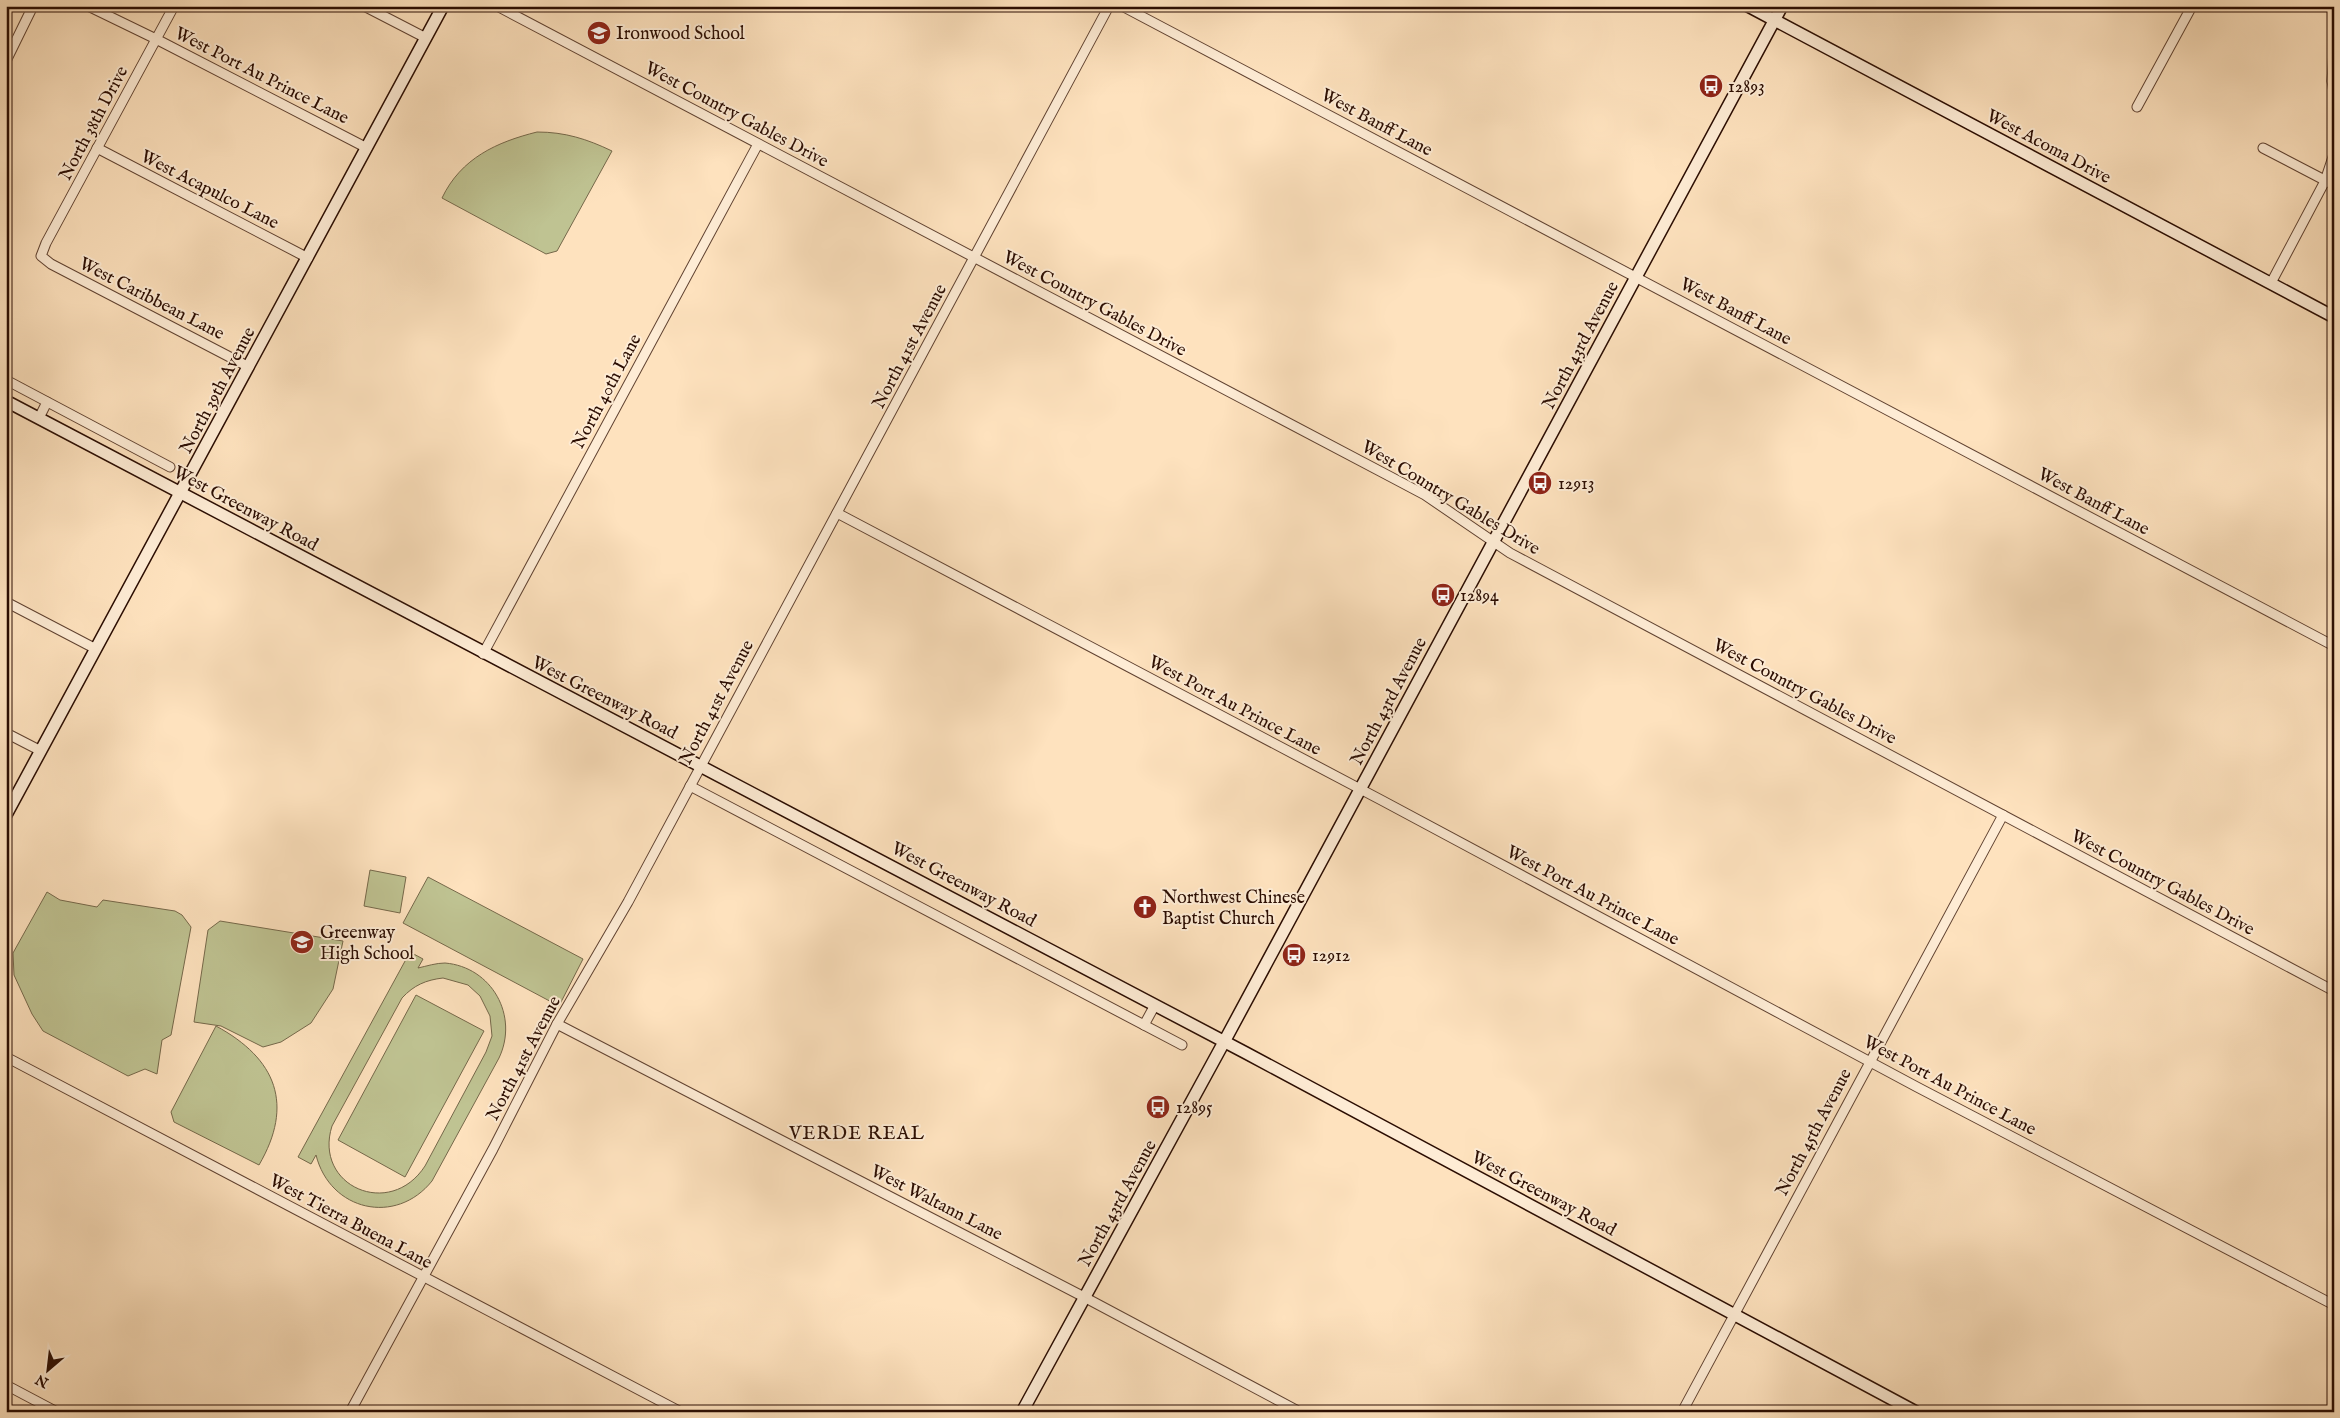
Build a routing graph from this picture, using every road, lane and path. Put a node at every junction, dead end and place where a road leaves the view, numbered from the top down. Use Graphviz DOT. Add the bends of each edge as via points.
graph roads {
  1 [pos="33,6"];
  2 [pos="88,6"];
  3 [pos="174,6"];
  4 [pos="364,6"];
  5 [pos="443,6"];
  6 [pos="497,6"];
  7 [pos="1109,6"];
  8 [pos="1122,6"];
  9 [pos="1748,6"];
  10 [pos="1782,6"];
  11 [pos="2192,6"];
  12 [pos="1774,20"];
  13 [pos="426,38"];
  14 [pos="156,39"];
  15 [pos="2334,50"];
  16 [pos="6,61"];
  17 [pos="2322,70"];
  18 [pos="2332,70"];
  19 [pos="2334,92"];
  20 [pos="2137,107"];
  21 [pos="758,144"];
  22 [pos="97,148"];
  23 [pos="367,148"];
  24 [pos="2263,148"];
  25 [pos="2334,154"];
  26 [pos="2330,183"];
  27 [pos="42,256"];
  28 [pos="308,258"];
  29 [pos="975,258"];
  30 [pos="1636,276"];
  31 [pos="2271,283"];
  32 [pos="2334,317"];
  33 [pos="249,367"];
  34 [pos="6,380"];
  35 [pos="6,402"];
  36 [pos="47,402"];
  37 [pos="39,418"];
  38 [pos="170,467"];
  39 [pos="181,494"];
  40 [pos="837,513"];
  41 [pos="1494,542"];
  42 [pos="6,602"];
  43 [pos="2334,646"];
  44 [pos="96,649"];
  45 [pos="483,654"];
  46 [pos="6,733"];
  47 [pos="40,751"];
  48 [pos="701,766"];
  49 [pos="690,786"];
  50 [pos="1361,789"];
  51 [pos="6,815"];
  52 [pos="2003,815"];
  53 [pos="2334,990"];
  54 [pos="1155,1005"];
  55 [pos="557,1024"];
  56 [pos="1144,1025"];
  57 [pos="1224,1042"];
  58 [pos="1182,1045"];
  59 [pos="6,1057"];
  60 [pos="1870,1061"];
  61 [pos="423,1277"];
  62 [pos="1084,1297"];
  63 [pos="2334,1305"];
  64 [pos="1733,1314"];
  65 [pos="6,1385"];
  66 [pos="57,1412"];
  67 [pos="350,1412"];
  68 [pos="682,1412"];
  69 [pos="1022,1412"];
  70 [pos="1300,1412"];
  71 [pos="1682,1412"];
  72 [pos="1916,1412"];
  1 -- 16 [label="street"];
  2 -- 14 [label="street, West Port Au Prince Lane"];
  3 -- 14 [label="street, North 38th Drive"];
  4 -- 13 [label="street"];
  5 -- 13 [label="main road, North 39th Avenue"];
  6 -- 21 [label="street, West Country Gables Drive"];
  7 -- 29 [label="street, North 41st Avenue"];
  8 -- 30 [label="street, West Banff Lane"];
  9 -- 12 [label="main road, West Acoma Drive"];
  10 -- 12 [label="main road, North 43rd Avenue"];
  11 -- 20 [label="street"];
  12 -- 30 [label="main road, North 43rd Avenue"];
  12 -- 31 [label="main road, West Acoma Drive"];
  13 -- 23 [label="main road, North 39th Avenue"];
  14 -- 22 [label="street, North 38th Drive"];
  14 -- 23 [label="street, West Port Au Prince Lane"];
  15 -- 18 [label="street"];
  17 -- 18 [label="street"];
  18 -- 19 [label="street"];
  21 -- 29 [label="street, West Country Gables Drive"];
  21 -- 45 [label="street, North 40th Lane"];
  22 -- 27 [label="street, North 38th Drive"];
  22 -- 28 [label="street, West Acapulco Lane"];
  23 -- 28 [label="main road, North 39th Avenue"];
  24 -- 26 [label="street"];
  25 -- 26 [label="street"];
  26 -- 31 [label="street"];
  27 -- 33 [label="street, West Caribbean Lane" via="51,264"];
  28 -- 33 [label="main road, North 39th Avenue"];
  29 -- 40 [label="street, North 41st Avenue"];
  29 -- 41 [label="street, West Country Gables Drive" via="1391,477"];
  30 -- 41 [label="main road, North 43rd Avenue"];
  30 -- 43 [label="street, West Banff Lane"];
  31 -- 32 [label="main road, West Acoma Drive"];
  33 -- 39 [label="main road, North 39th Avenue"];
  34 -- 36 [label="street, West Greenway Road"];
  35 -- 37 [label="main road, West Greenway Road"];
  36 -- 37 [label="street"];
  36 -- 38 [label="street, West Greenway Road"];
  37 -- 39 [label="main road, West Greenway Road"];
  39 -- 44 [label="main road, North 39th Avenue"];
  39 -- 45 [label="main road, West Greenway Road"];
  40 -- 48 [label="street, North 41st Avenue"];
  40 -- 50 [label="street, West Port Au Prince Lane"];
  41 -- 50 [label="main road, North 43rd Avenue"];
  41 -- 52 [label="street, West Country Gables Drive"];
  42 -- 44 [label="street"];
  44 -- 47 [label="main road, North 39th Avenue"];
  45 -- 48 [label="main road, West Greenway Road"];
  46 -- 47 [label="street"];
  47 -- 51 [label="main road, North 39th Avenue"];
  48 -- 49 [label="street, North 41st Avenue"];
  48 -- 54 [label="main road, West Greenway Road"];
  49 -- 55 [label="street, North 41st Avenue"];
  49 -- 56 [label="street"];
  50 -- 57 [label="main road, North 43rd Avenue"];
  50 -- 60 [label="street, West Port Au Prince Lane"];
  52 -- 53 [label="street, West Country Gables Drive"];
  52 -- 60 [label="street, North 45th Avenue"];
  54 -- 56 [label="street"];
  54 -- 57 [label="main road, West Greenway Road"];
  55 -- 61 [label="street, North 41st Avenue"];
  55 -- 62 [label="street, West Waltann Lane"];
  56 -- 58 [label="street"];
  57 -- 62 [label="main road, North 43rd Avenue"];
  57 -- 64 [label="main road, West Greenway Road"];
  59 -- 61 [label="street, West Tierra Buena Lane"];
  60 -- 63 [label="street, West Port Au Prince Lane"];
  60 -- 64 [label="street, North 45th Avenue"];
  61 -- 67 [label="street, North 41st Avenue"];
  61 -- 68 [label="street, West Tierra Buena Lane"];
  62 -- 69 [label="main road, North 43rd Avenue"];
  62 -- 70 [label="street, West Waltann Lane"];
  64 -- 71 [label="street, North 45th Avenue"];
  64 -- 72 [label="main road, West Greenway Road"];
  65 -- 66 [label="street"];
}
